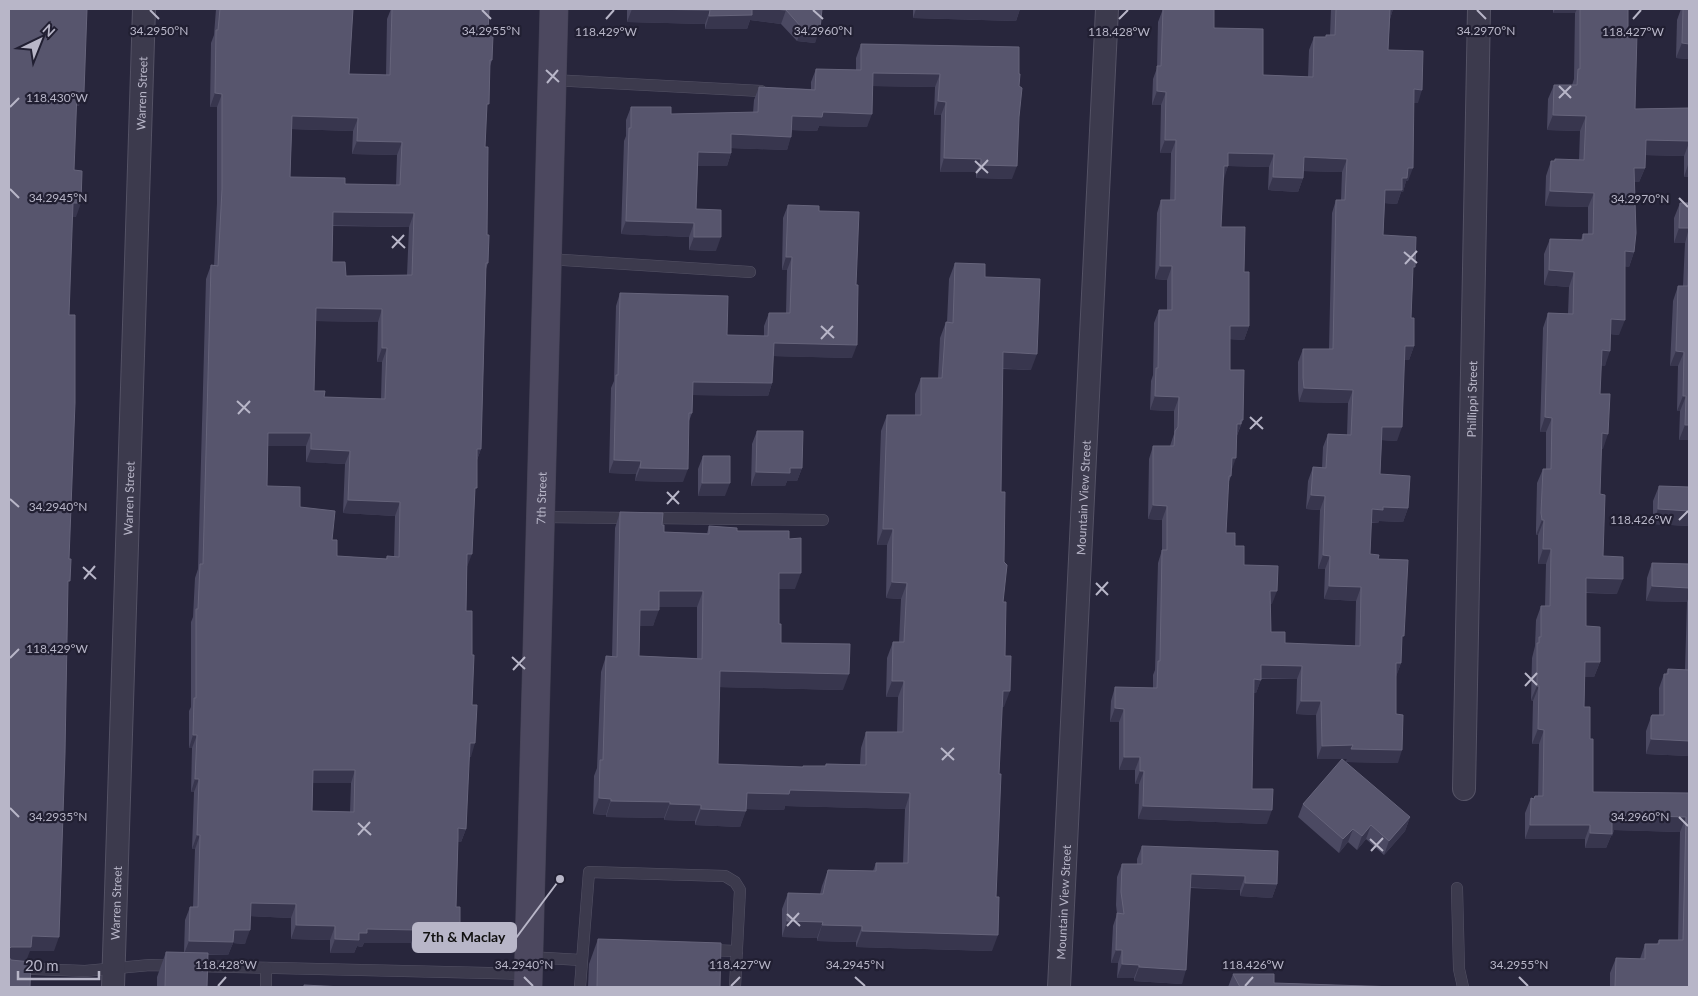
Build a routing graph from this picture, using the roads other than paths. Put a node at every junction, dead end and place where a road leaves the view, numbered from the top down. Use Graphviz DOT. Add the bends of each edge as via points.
graph roads {
  1 [pos="144,9"];
  2 [pos="554,9"];
  3 [pos="1107,9"];
  4 [pos="1479,9"];
  5 [pos="552,80"];
  6 [pos="761,91"];
  7 [pos="548,259"];
  8 [pos="750,272"];
  9 [pos="541,517"];
  10 [pos="823,520"];
  11 [pos="1464,789"];
  12 [pos="1457,888"];
  13 [pos="698,950"];
  14 [pos="737,951"];
  15 [pos="581,960"];
  16 [pos="9,968"];
  17 [pos="266,968"];
  18 [pos="528,972"];
  19 [pos="114,978"];
  20 [pos="266,987"];
  21 [pos="580,987"];
  22 [pos="735,987"];
  23 [pos="1059,987"];
  24 [pos="1463,987"];
  1 -- 19 [label="street, Warren Street"];
  2 -- 5 [label="street, 7th Street"];
  3 -- 23 [label="street, Mountain View Street"];
  4 -- 11 [label="street, Phillippi Street"];
  5 -- 6 [label="lane"];
  5 -- 7 [label="street, 7th Street"];
  7 -- 8 [label="lane"];
  7 -- 9 [label="street, 7th Street"];
  9 -- 10 [label="lane"];
  9 -- 18 [label="street, 7th Street"];
  12 -- 24 [label="lane" via="1459,969"];
  13 -- 14 [label="lane"];
  14 -- 15 [label="lane" via="740,890 736,882 725,876 589,872 588,944"];
  14 -- 22 [label="lane"];
  15 -- 18 [label="lane"];
  15 -- 21 [label="lane"];
  16 -- 19 [label="lane" via="85,971"];
  17 -- 18 [label="lane"];
  17 -- 19 [label="lane" via="150,965"];
  17 -- 20 [label="lane"];
}
